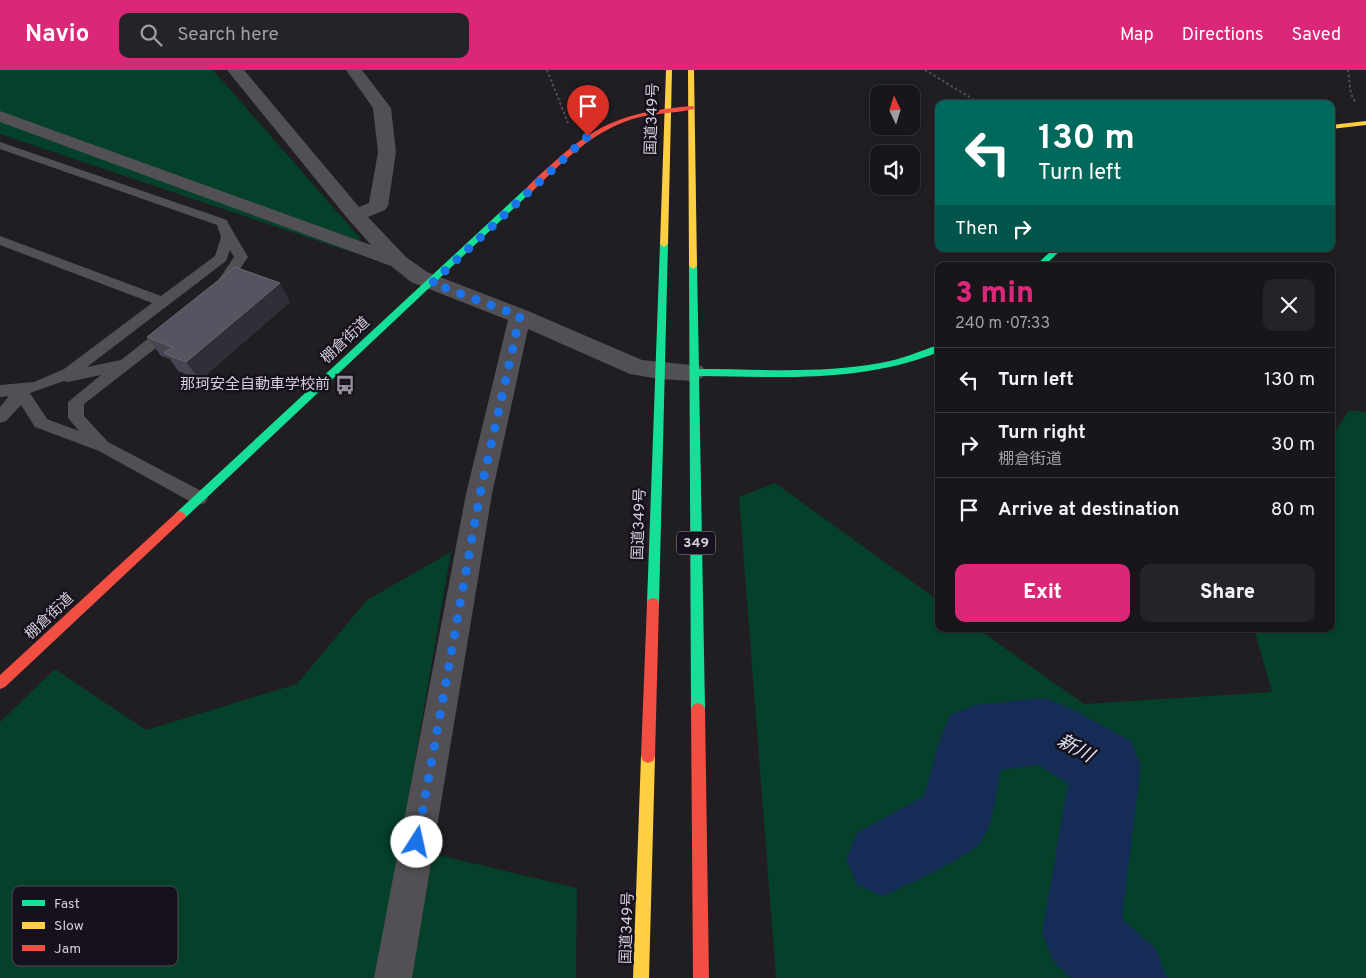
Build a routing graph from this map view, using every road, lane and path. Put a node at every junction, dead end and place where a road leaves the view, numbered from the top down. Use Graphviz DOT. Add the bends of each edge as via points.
graph roads {
  1 [pos="235,70"];
  2 [pos="354,70"];
  3 [pos="547,70"];
  4 [pos="669,70"];
  5 [pos="692,70"];
  6 [pos="925,70"];
  7 [pos="1348,70"];
  8 [pos="974,100"];
  9 [pos="692,108"];
  10 [pos="668,109"];
  11 [pos="1361,110"];
  12 [pos="0,116"];
  13 [pos="1366,123"];
  14 [pos="1335,127"];
  15 [pos="577,144"];
  16 [pos="0,145"];
  17 [pos="355,215"];
  18 [pos="228,237"];
  19 [pos="0,240"];
  20 [pos="1055,252"];
  21 [pos="400,262"];
  22 [pos="1043,262"];
  23 [pos="432,283"];
  24 [pos="211,296"];
  25 [pos="163,302"];
  26 [pos="520,316"];
  27 [pos="180,321"];
  28 [pos="935,350"];
  29 [pos="126,364"];
  30 [pos="659,372"];
  31 [pos="694,372"];
  32 [pos="49,381"];
  33 [pos="19,389"];
  34 [pos="0,391"];
  35 [pos="0,417"];
  36 [pos="105,448"];
  37 [pos="199,498"];
  38 [pos="0,683"];
  39 [pos="393,978"];
  40 [pos="641,978"];
  41 [pos="701,978"];
  1 -- 17 [label="street"];
  2 -- 17 [label="street" via="382,108 387,152 378,206"];
  3 -- 15 [label="path"];
  4 -- 10 [label="main road, 国道349号"];
  5 -- 9 [label="main road, 349"];
  6 -- 8 [label="path"];
  7 -- 11 [label="path" via="1351,94"];
  9 -- 10 [label="main road, 棚倉街道"];
  9 -- 31 [label="main road, 349"];
  10 -- 15 [label="main road, 棚倉街道" via="621,118 599,128"];
  10 -- 30 [label="main road, 国道349号"];
  12 -- 21 [label="street"];
  13 -- 14 [label="main road"];
  15 -- 23 [label="main road, 棚倉街道"];
  16 -- 18 [label="lane" via="222,223"];
  17 -- 21 [label="street"];
  18 -- 24 [label="lane" via="241,257 219,290"];
  18 -- 25 [label="lane" via="221,258"];
  19 -- 25 [label="lane"];
  20 -- 22 [label="main road"];
  21 -- 23 [label="street"];
  23 -- 26 [label="street"];
  23 -- 37 [label="main road, 棚倉街道"];
  25 -- 32 [label="lane" via="69,373"];
  26 -- 30 [label="street" via="620,361"];
  26 -- 39 [label="street" via="480,494"];
  27 -- 29 [label="lane"];
  28 -- 31 [label="main road" via="888,367 847,372"];
  29 -- 32 [label="lane"];
  29 -- 36 [label="lane" via="76,402 76,418"];
  30 -- 31 [label="street"];
  30 -- 40 [label="main road, 国道349号"];
  31 -- 41 [label="main road, 349"];
  32 -- 33 [label="lane"];
  33 -- 34 [label="lane"];
  33 -- 35 [label="lane" via="14,403"];
  33 -- 36 [label="lane" via="41,422"];
  36 -- 37 [label="lane"];
  37 -- 38 [label="main road, 棚倉街道"];
}
